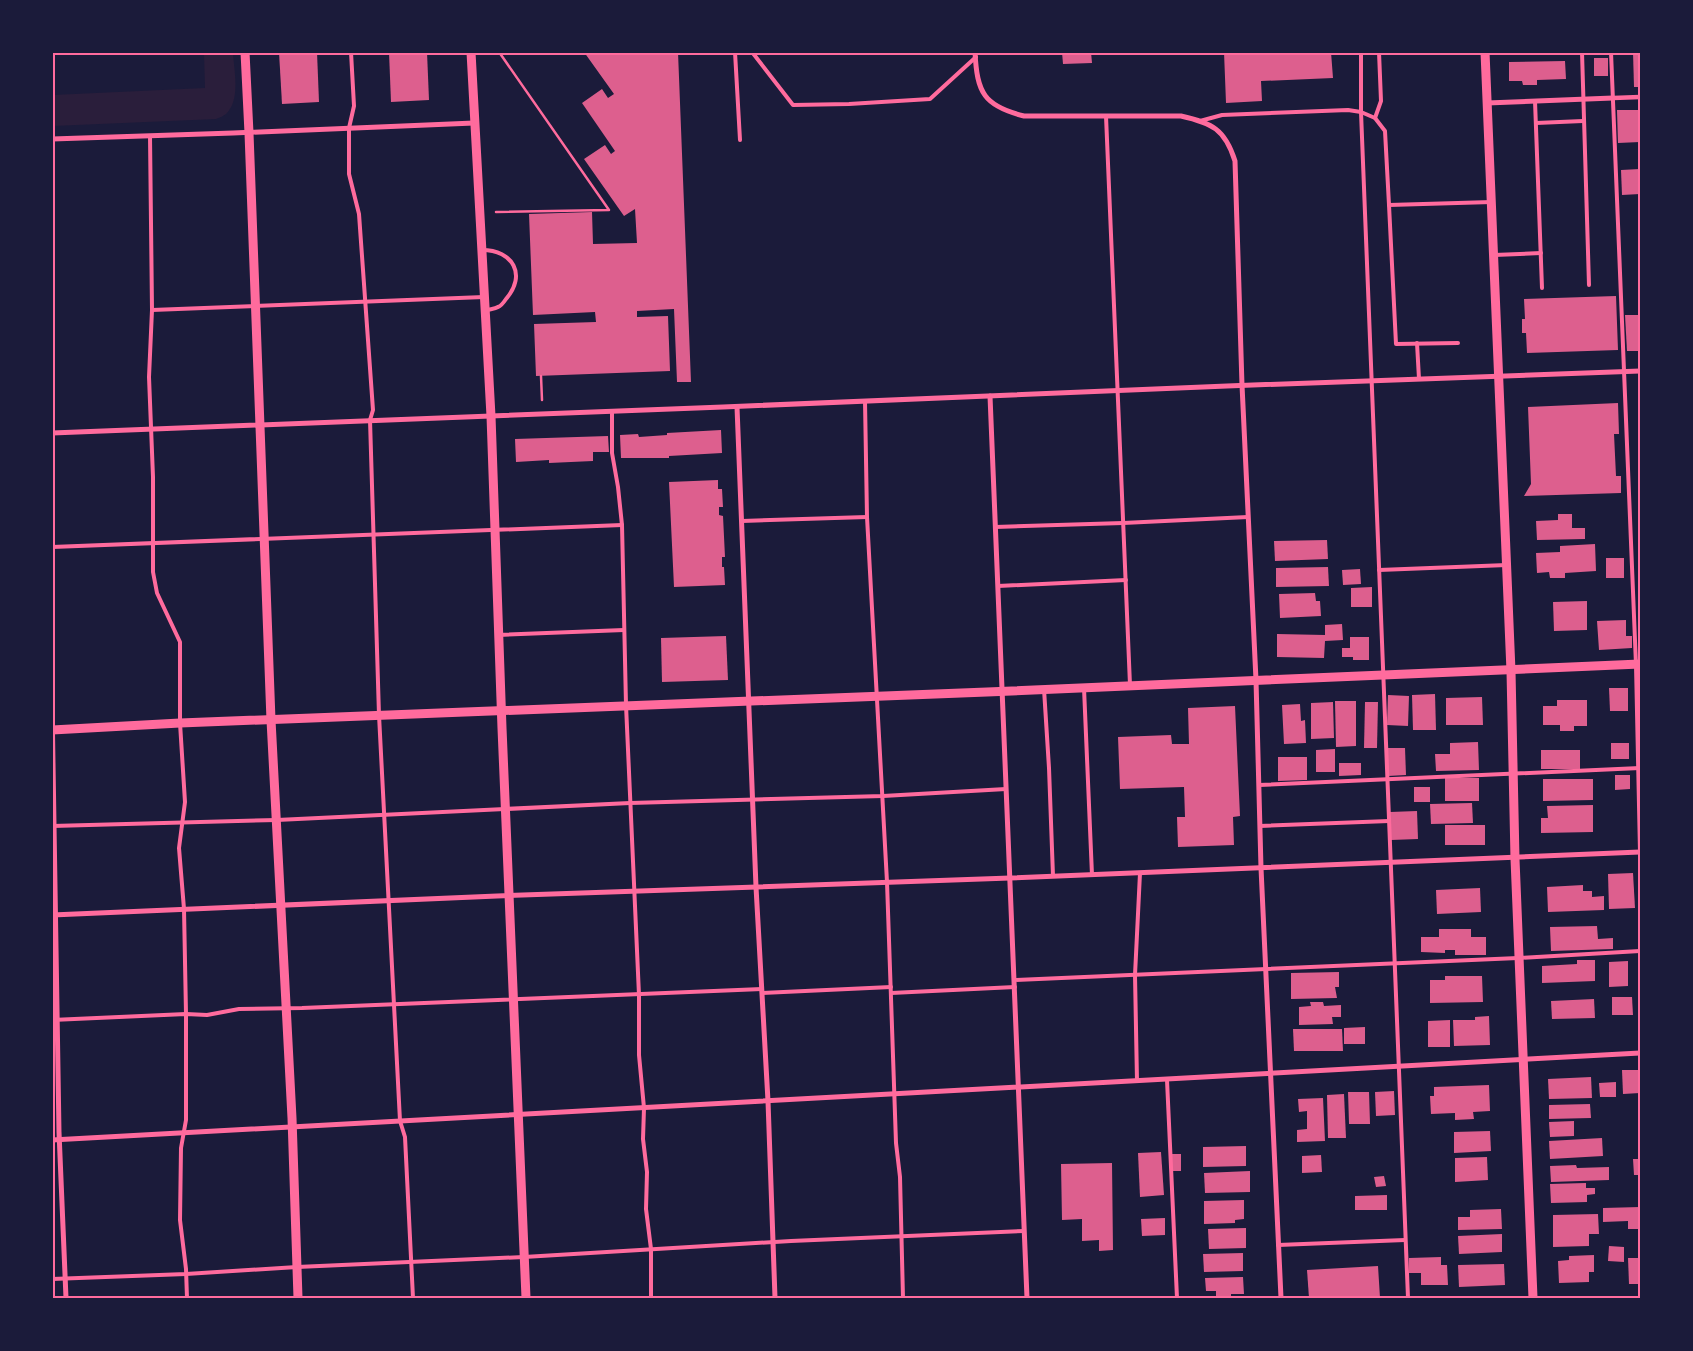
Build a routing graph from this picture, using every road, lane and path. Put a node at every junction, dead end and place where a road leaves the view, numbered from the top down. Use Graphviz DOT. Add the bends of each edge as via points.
graph roads {
  1 [pos="245,52"];
  2 [pos="351,52"];
  3 [pos="471,52"];
  4 [pos="499,52"];
  5 [pos="735,52"];
  6 [pos="752,52"];
  7 [pos="1361,52"];
  8 [pos="1380,52"];
  9 [pos="1485,52"];
  10 [pos="1582,52"];
  11 [pos="1611,52"];
  12 [pos="976,55"];
  13 [pos="1613,98"];
  14 [pos="1640,98"];
  15 [pos="1582,99"];
  16 [pos="1535,101"];
  17 [pos="1488,103"];
  18 [pos="1361,112"];
  19 [pos="1106,116"];
  20 [pos="1375,118"];
  21 [pos="1200,121"];
  22 [pos="1583,121"];
  23 [pos="474,123"];
  24 [pos="1536,123"];
  25 [pos="349,128"];
  26 [pos="249,133"];
  27 [pos="150,136"];
  28 [pos="52,139"];
  29 [pos="740,140"];
  30 [pos="1492,202"];
  31 [pos="1389,205"];
  32 [pos="496,212"];
  33 [pos="481,250"];
  34 [pos="1541,254"];
  35 [pos="1494,255"];
  36 [pos="1589,285"];
  37 [pos="1542,288"];
  38 [pos="484,297"];
  39 [pos="366,303"];
  40 [pos="255,306"];
  41 [pos="152,310"];
  42 [pos="485,310"];
  43 [pos="1458,342"];
  44 [pos="1417,343"];
  45 [pos="1640,371"];
  46 [pos="1624,372"];
  47 [pos="541,376"];
  48 [pos="1499,377"];
  49 [pos="1418,379"];
  50 [pos="1372,381"];
  51 [pos="1242,385"];
  52 [pos="1118,390"];
  53 [pos="990,396"];
  54 [pos="542,400"];
  55 [pos="865,401"];
  56 [pos="737,407"];
  57 [pos="612,412"];
  58 [pos="491,416"];
  59 [pos="370,420"];
  60 [pos="259,424"];
  61 [pos="151,429"];
  62 [pos="52,433"];
  63 [pos="867,517"];
  64 [pos="1248,517"];
  65 [pos="742,521"];
  66 [pos="1123,523"];
  67 [pos="622,525"];
  68 [pos="995,527"];
  69 [pos="495,530"];
  70 [pos="373,534"];
  71 [pos="264,538"];
  72 [pos="153,544"];
  73 [pos="52,547"];
  74 [pos="1507,565"];
  75 [pos="1379,570"];
  76 [pos="1126,580"];
  77 [pos="998,586"];
  78 [pos="624,630"];
  79 [pos="498,635"];
  80 [pos="1638,665"];
  81 [pos="1511,671"];
  82 [pos="1382,675"];
  83 [pos="1256,680"];
  84 [pos="1130,686"];
  85 [pos="1084,688"];
  86 [pos="1044,689"];
  87 [pos="1002,691"];
  88 [pos="878,696"];
  89 [pos="749,700"];
  90 [pos="52,702"];
  91 [pos="626,705"];
  92 [pos="501,710"];
  93 [pos="379,715"];
  94 [pos="271,720"];
  95 [pos="180,723"];
  96 [pos="53,730"];
  97 [pos="1639,768"];
  98 [pos="1513,773"];
  99 [pos="1387,780"];
  100 [pos="1259,785"];
  101 [pos="1006,789"];
  102 [pos="883,796"];
  103 [pos="752,799"];
  104 [pos="630,804"];
  105 [pos="505,810"];
  106 [pos="384,814"];
  107 [pos="276,820"];
  108 [pos="1389,821"];
  109 [pos="182,822"];
  110 [pos="53,826"];
  111 [pos="1260,826"];
  112 [pos="1640,852"];
  113 [pos="1515,859"];
  114 [pos="1391,863"];
  115 [pos="1261,868"];
  116 [pos="1140,873"];
  117 [pos="1092,875"];
  118 [pos="1053,876"];
  119 [pos="1010,878"];
  120 [pos="887,882"];
  121 [pos="756,887"];
  122 [pos="634,891"];
  123 [pos="508,896"];
  124 [pos="389,900"];
  125 [pos="281,905"];
  126 [pos="184,909"];
  127 [pos="54,915"];
  128 [pos="1640,951"];
  129 [pos="1518,958"];
  130 [pos="1394,964"];
  131 [pos="1266,969"];
  132 [pos="1135,975"];
  133 [pos="1014,980"];
  134 [pos="891,987"];
  135 [pos="1014,987"];
  136 [pos="762,991"];
  137 [pos="891,994"];
  138 [pos="639,995"];
  139 [pos="514,1000"];
  140 [pos="394,1005"];
  141 [pos="286,1009"];
  142 [pos="186,1014"];
  143 [pos="55,1020"];
  144 [pos="1640,1053"];
  145 [pos="1522,1058"];
  146 [pos="1398,1066"];
  147 [pos="1272,1073"];
  148 [pos="1167,1080"];
  149 [pos="1136,1081"];
  150 [pos="1019,1088"];
  151 [pos="894,1095"];
  152 [pos="768,1101"];
  153 [pos="644,1108"];
  154 [pos="519,1114"];
  155 [pos="400,1121"];
  156 [pos="292,1127"];
  157 [pos="183,1133"];
  158 [pos="52,1140"];
  159 [pos="59,1140"];
  160 [pos="1024,1230"];
  161 [pos="901,1236"];
  162 [pos="1406,1240"];
  163 [pos="773,1242"];
  164 [pos="1278,1245"];
  165 [pos="651,1249"];
  166 [pos="524,1257"];
  167 [pos="412,1262"];
  168 [pos="297,1267"];
  169 [pos="186,1274"];
  170 [pos="65,1278"];
  171 [pos="52,1279"];
  172 [pos="66,1298"];
  173 [pos="187,1298"];
  174 [pos="298,1298"];
  175 [pos="414,1298"];
  176 [pos="526,1298"];
  177 [pos="651,1298"];
  178 [pos="775,1298"];
  179 [pos="903,1298"];
  180 [pos="1027,1298"];
  181 [pos="1177,1298"];
  182 [pos="1281,1298"];
  183 [pos="1408,1298"];
  184 [pos="1533,1298"];
  1 -- 26 [label="street"];
  2 -- 25 [label="lane" via="354,106"];
  3 -- 23 [label="street"];
  4 -- 32 [label="path" via="609,210"];
  5 -- 29 [label="lane"];
  6 -- 12 [label="lane" via="793,105 930,99"];
  7 -- 18 [label="lane"];
  8 -- 20 [label="lane" via="1381,101"];
  9 -- 17 [label="street"];
  10 -- 15 [label="lane"];
  11 -- 13 [label="lane"];
  12 -- 19 [label="street" via="977,77 986,98 1003,111 1024,116"];
  13 -- 14 [label="street"];
  13 -- 15 [label="street"];
  13 -- 46 [label="lane"];
  15 -- 16 [label="street"];
  15 -- 22 [label="lane"];
  16 -- 17 [label="street"];
  16 -- 24 [label="lane"];
  17 -- 30 [label="street"];
  18 -- 20 [label="lane"];
  18 -- 21 [label="lane" via="1222,115"];
  18 -- 50 [label="lane"];
  19 -- 21 [label="street" via="1181,116"];
  19 -- 52 [label="lane"];
  20 -- 31 [label="lane" via="1385,131"];
  21 -- 51 [label="street" via="1219,131 1230,145 1235,161"];
  22 -- 24 [label="lane"];
  22 -- 36 [label="lane"];
  23 -- 25 [label="street"];
  23 -- 33 [label="street"];
  24 -- 34 [label="lane"];
  25 -- 26 [label="street"];
  25 -- 39 [label="lane" via="349,174 359,214"];
  26 -- 27 [label="street"];
  26 -- 40 [label="street"];
  27 -- 28 [label="street"];
  27 -- 41 [label="lane"];
  30 -- 31 [label="lane"];
  30 -- 35 [label="street"];
  31 -- 44 [label="lane" via="1396,344"];
  33 -- 38 [label="street"];
  33 -- 42 [label="lane" via="493,250 506,256 516,270 511,294 499,307"];
  34 -- 35 [label="lane"];
  34 -- 37 [label="lane"];
  35 -- 48 [label="street"];
  38 -- 39 [label="lane"];
  38 -- 42 [label="street"];
  39 -- 40 [label="lane"];
  39 -- 59 [label="lane" via="373,410"];
  40 -- 41 [label="lane"];
  40 -- 60 [label="street"];
  41 -- 61 [label="lane"];
  42 -- 58 [label="street"];
  43 -- 44 [label="lane"];
  44 -- 49 [label="lane"];
  45 -- 46 [label="street"];
  46 -- 48 [label="street"];
  46 -- 80 [label="lane"];
  47 -- 54 [label="path"];
  48 -- 49 [label="street"];
  48 -- 74 [label="street"];
  49 -- 50 [label="street"];
  50 -- 51 [label="street"];
  50 -- 75 [label="lane"];
  51 -- 52 [label="street"];
  51 -- 64 [label="street"];
  52 -- 53 [label="street"];
  52 -- 66 [label="lane"];
  53 -- 55 [label="street"];
  53 -- 68 [label="street"];
  55 -- 56 [label="street"];
  55 -- 63 [label="lane"];
  56 -- 57 [label="street"];
  56 -- 65 [label="street"];
  57 -- 58 [label="street"];
  57 -- 67 [label="lane" via="612,453"];
  58 -- 59 [label="street"];
  58 -- 69 [label="street"];
  59 -- 60 [label="street"];
  59 -- 70 [label="lane"];
  60 -- 61 [label="street"];
  60 -- 71 [label="street"];
  61 -- 62 [label="street"];
  61 -- 72 [label="lane"];
  63 -- 65 [label="lane"];
  63 -- 88 [label="lane"];
  64 -- 66 [label="lane"];
  64 -- 83 [label="street"];
  65 -- 89 [label="street"];
  66 -- 68 [label="lane"];
  66 -- 76 [label="lane"];
  67 -- 69 [label="lane"];
  67 -- 78 [label="lane"];
  68 -- 77 [label="street"];
  69 -- 70 [label="lane"];
  69 -- 79 [label="street"];
  70 -- 71 [label="lane"];
  70 -- 93 [label="lane"];
  71 -- 72 [label="lane"];
  71 -- 94 [label="street"];
  72 -- 73 [label="lane"];
  72 -- 95 [label="lane" via="157,593 180,642"];
  74 -- 75 [label="lane"];
  74 -- 81 [label="street"];
  75 -- 82 [label="lane"];
  76 -- 77 [label="lane"];
  76 -- 84 [label="lane"];
  77 -- 87 [label="street"];
  78 -- 79 [label="lane"];
  78 -- 91 [label="lane"];
  79 -- 92 [label="street"];
  80 -- 81 [label="street"];
  80 -- 97 [label="lane"];
  81 -- 82 [label="street"];
  81 -- 98 [label="street"];
  82 -- 83 [label="street"];
  82 -- 99 [label="lane"];
  83 -- 84 [label="street"];
  83 -- 100 [label="street"];
  84 -- 85 [label="street"];
  85 -- 86 [label="street"];
  85 -- 117 [label="lane"];
  86 -- 87 [label="street"];
  86 -- 118 [label="lane"];
  87 -- 88 [label="street"];
  87 -- 101 [label="street"];
  88 -- 89 [label="street"];
  88 -- 102 [label="lane"];
  89 -- 91 [label="street"];
  89 -- 103 [label="street"];
  90 -- 96 [label="street"];
  91 -- 92 [label="street"];
  91 -- 104 [label="lane"];
  92 -- 93 [label="street"];
  92 -- 105 [label="street"];
  93 -- 94 [label="street"];
  93 -- 106 [label="lane"];
  94 -- 95 [label="street"];
  94 -- 107 [label="street"];
  95 -- 96 [label="street"];
  95 -- 109 [label="lane" via="185,802"];
  96 -- 110 [label="street"];
  97 -- 98 [label="lane"];
  97 -- 112 [label="lane"];
  98 -- 99 [label="lane"];
  98 -- 113 [label="street"];
  99 -- 100 [label="lane"];
  99 -- 108 [label="lane"];
  100 -- 111 [label="street"];
  101 -- 102 [label="lane"];
  101 -- 119 [label="street"];
  102 -- 103 [label="lane"];
  102 -- 120 [label="lane"];
  103 -- 104 [label="lane"];
  103 -- 121 [label="street"];
  104 -- 105 [label="lane"];
  104 -- 122 [label="lane"];
  105 -- 106 [label="lane"];
  105 -- 123 [label="street"];
  106 -- 107 [label="lane"];
  106 -- 124 [label="lane"];
  107 -- 109 [label="lane"];
  107 -- 125 [label="street"];
  108 -- 111 [label="lane"];
  108 -- 114 [label="lane"];
  109 -- 110 [label="lane"];
  109 -- 126 [label="lane" via="179,848"];
  110 -- 127 [label="street"];
  111 -- 115 [label="street"];
  112 -- 113 [label="street"];
  113 -- 114 [label="street"];
  113 -- 129 [label="street"];
  114 -- 115 [label="street"];
  114 -- 130 [label="lane"];
  115 -- 116 [label="street"];
  115 -- 131 [label="street"];
  116 -- 117 [label="street"];
  116 -- 132 [label="lane"];
  117 -- 118 [label="street"];
  118 -- 119 [label="street"];
  119 -- 120 [label="street"];
  119 -- 133 [label="street"];
  120 -- 121 [label="street"];
  120 -- 134 [label="lane"];
  121 -- 122 [label="street"];
  121 -- 136 [label="street"];
  122 -- 123 [label="street"];
  122 -- 138 [label="lane"];
  123 -- 124 [label="street"];
  123 -- 139 [label="street"];
  124 -- 125 [label="street"];
  124 -- 140 [label="lane"];
  125 -- 126 [label="street"];
  125 -- 141 [label="street"];
  126 -- 127 [label="street"];
  126 -- 142 [label="lane"];
  127 -- 143 [label="street"];
  128 -- 129 [label="lane"];
  129 -- 130 [label="lane"];
  129 -- 145 [label="street"];
  130 -- 131 [label="lane"];
  130 -- 146 [label="lane"];
  131 -- 132 [label="lane"];
  131 -- 147 [label="street"];
  132 -- 133 [label="lane"];
  132 -- 149 [label="lane"];
  133 -- 135 [label="street"];
  134 -- 136 [label="lane"];
  134 -- 137 [label="lane"];
  135 -- 137 [label="lane"];
  135 -- 150 [label="street"];
  136 -- 138 [label="lane"];
  136 -- 152 [label="street"];
  137 -- 151 [label="lane"];
  138 -- 139 [label="lane"];
  138 -- 153 [label="lane" via="639,1055"];
  139 -- 140 [label="lane"];
  139 -- 154 [label="street"];
  140 -- 141 [label="lane"];
  140 -- 155 [label="lane"];
  141 -- 142 [label="lane"];
  141 -- 156 [label="street"];
  142 -- 143 [label="lane"];
  142 -- 157 [label="lane" via="186,1120"];
  143 -- 159 [label="street"];
  144 -- 145 [label="street"];
  145 -- 146 [label="street"];
  145 -- 184 [label="street"];
  146 -- 147 [label="street"];
  146 -- 162 [label="lane"];
  147 -- 148 [label="street"];
  147 -- 164 [label="street"];
  148 -- 149 [label="street"];
  148 -- 181 [label="lane"];
  149 -- 150 [label="street"];
  150 -- 151 [label="street"];
  150 -- 160 [label="street"];
  151 -- 152 [label="street"];
  151 -- 161 [label="lane"];
  152 -- 153 [label="street"];
  152 -- 163 [label="street"];
  153 -- 154 [label="street"];
  153 -- 165 [label="lane" via="643,1139 648,1172 646,1209"];
  154 -- 155 [label="street"];
  154 -- 166 [label="street"];
  155 -- 156 [label="street"];
  155 -- 167 [label="lane" via="405,1137"];
  156 -- 157 [label="street"];
  156 -- 168 [label="street"];
  157 -- 159 [label="street"];
  157 -- 169 [label="lane" via="180,1220"];
  158 -- 159 [label="street"];
  159 -- 170 [label="street"];
  160 -- 161 [label="lane"];
  160 -- 180 [label="street"];
  161 -- 163 [label="lane"];
  161 -- 179 [label="lane"];
  162 -- 164 [label="lane"];
  162 -- 183 [label="lane"];
  163 -- 165 [label="lane"];
  163 -- 178 [label="street"];
  164 -- 182 [label="street"];
  165 -- 166 [label="lane"];
  165 -- 177 [label="lane"];
  166 -- 167 [label="lane"];
  166 -- 176 [label="street"];
  167 -- 168 [label="lane"];
  167 -- 175 [label="lane"];
  168 -- 169 [label="lane"];
  168 -- 174 [label="street"];
  169 -- 170 [label="lane"];
  169 -- 173 [label="lane"];
  170 -- 171 [label="lane"];
  170 -- 172 [label="street"];
}
